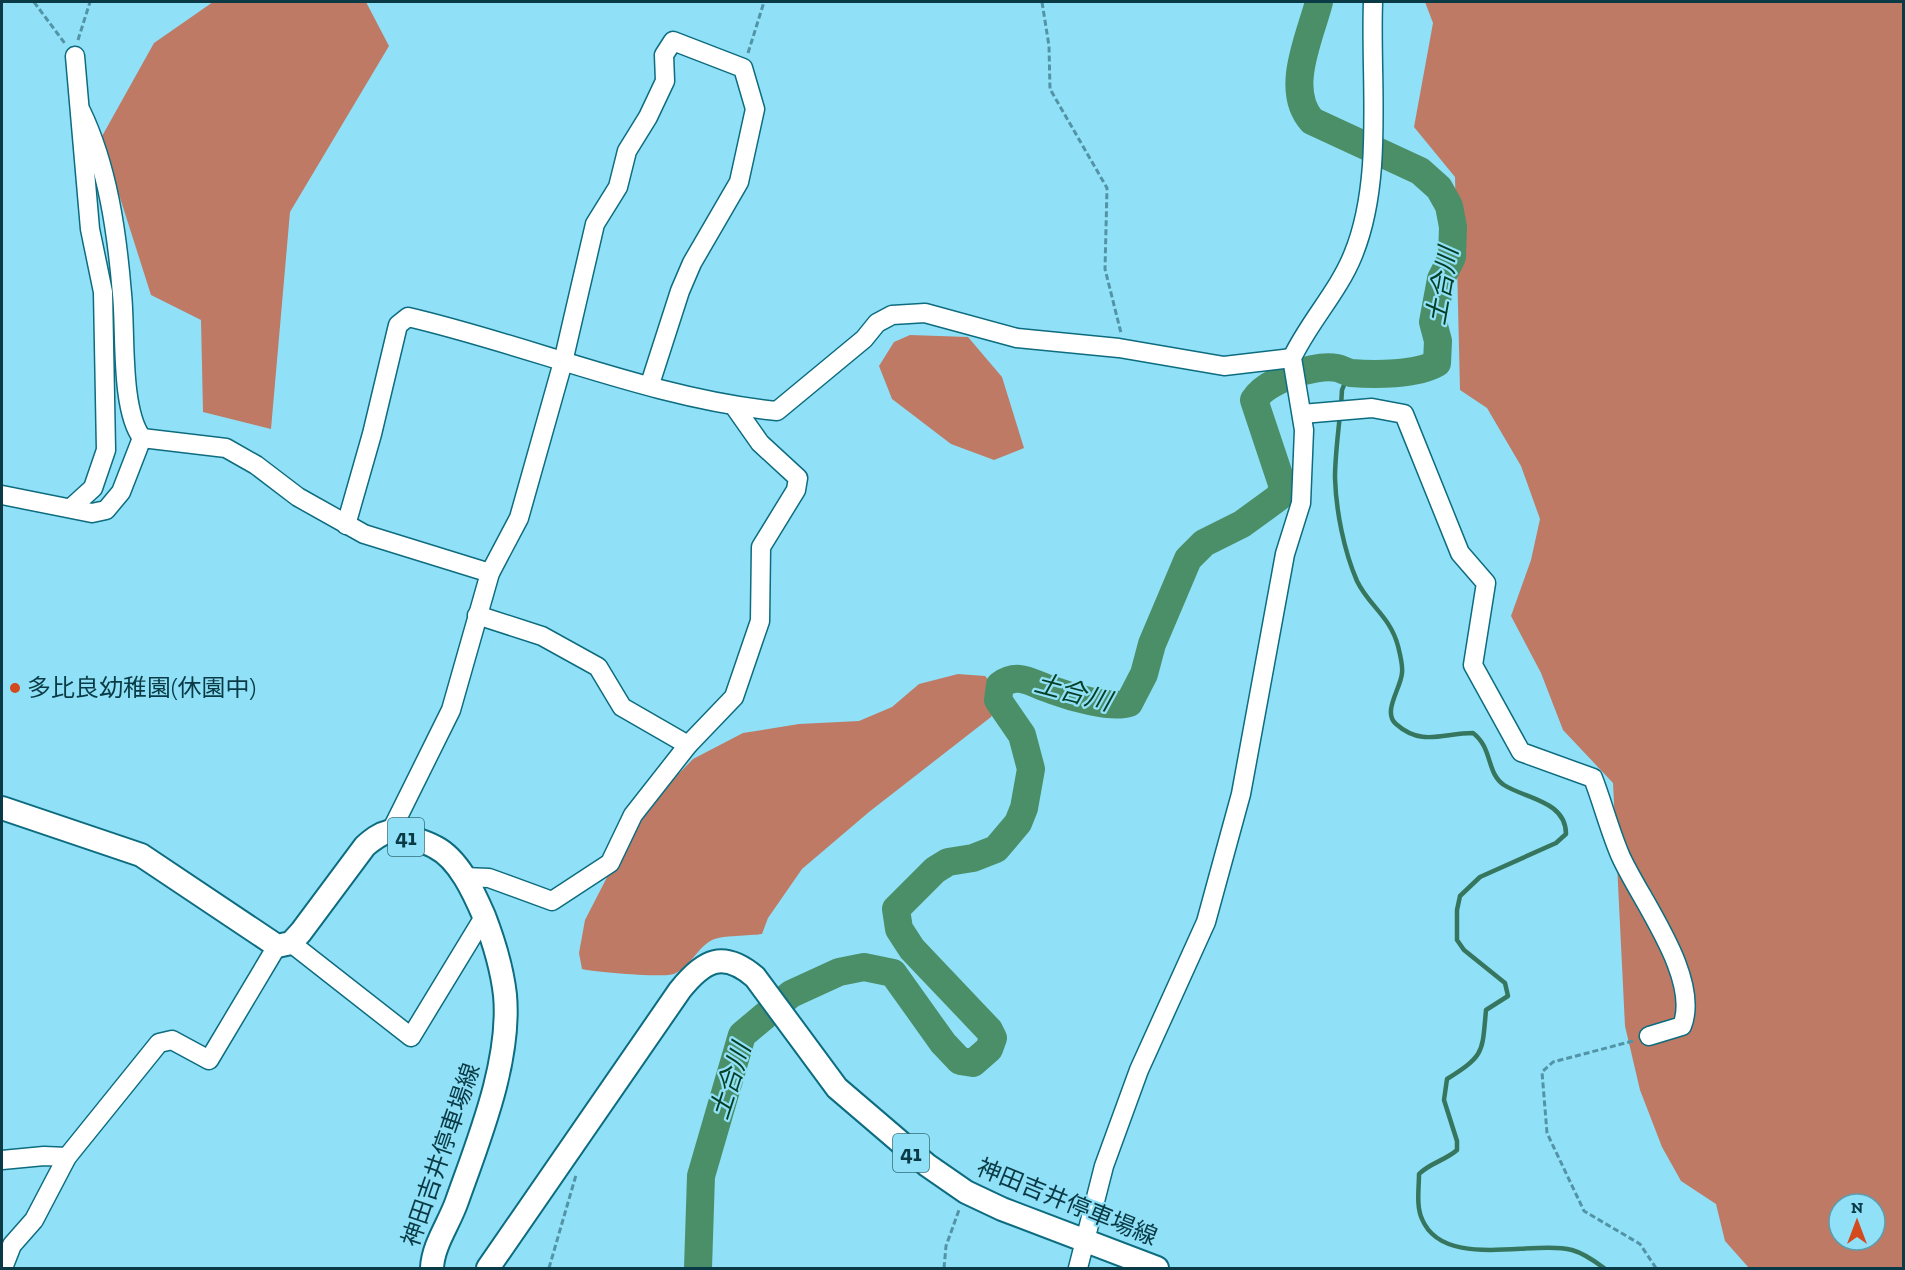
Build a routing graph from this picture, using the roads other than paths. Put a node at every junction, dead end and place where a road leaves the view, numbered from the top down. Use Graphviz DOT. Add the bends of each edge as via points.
graph roads {
  1 [pos="1373,2"];
  2 [pos="75,56"];
  3 [pos="81,111"];
  4 [pos="1292,358"];
  5 [pos="563,362"];
  6 [pos="650,384"];
  7 [pos="734,406"];
  8 [pos="1302,414"];
  9 [pos="142,438"];
  10 [pos="2,495"];
  11 [pos="71,508"];
  12 [pos="346,525"];
  13 [pos="489,573"];
  14 [pos="477,615"];
  15 [pos="688,745"];
  16 [pos="2,808"];
  17 [pos="391,831"];
  18 [pos="464,877"];
  19 [pos="484,917"];
  20 [pos="284,944"];
  21 [pos="1649,1036"];
  22 [pos="67,1157"];
  23 [pos="2,1160"];
  24 [pos="1084,1241"];
  25 [pos="3,1269"];
  26 [pos="432,1269"];
  27 [pos="488,1269"];
  28 [pos="1078,1269"];
  29 [pos="1157,1269"];
  1 -- 4 [label="street" via="1368,202 1353,255"];
  2 -- 3 [label="street"];
  3 -- 9 [label="street" via="91,133 116,232 124,360 135,428"];
  3 -- 11 [label="street" via="90,229 103,292 106,450 93,488"];
  4 -- 7 [label="street" via="1224,366 1119,348 1017,338 925,313 892,315 877,323 864,339 785,407 777,411"];
  4 -- 8 [label="street"];
  5 -- 6 [label="street"];
  5 -- 6 [label="street" via="595,224 618,187 627,151 665,81 664,55 673,41 743,68 755,109 739,182 692,263"];
  5 -- 12 [label="street" via="468,331 408,317 398,325"];
  5 -- 13 [label="street" via="519,518"];
  6 -- 7 [label="street"];
  7 -- 15 [label="street" via="760,443 798,478 795,490 761,547 760,621 734,697"];
  8 -- 21 [label="street" via="1372,408 1404,414 1460,553 1486,584 1473,665 1521,753 1593,778 1620,855 1681,972 1687,1012 1682,1026"];
  8 -- 24 [label="street" via="1301,503 1285,554 1241,794 1206,922 1139,1070 1104,1166"];
  9 -- 11 [label="street" via="120,492 106,510 92,513"];
  9 -- 12 [label="street" via="226,448"];
  10 -- 11 [label="street"];
  12 -- 13 [label="street"];
  13 -- 14 [label="street"];
  14 -- 15 [label="street" via="542,636 598,667 622,707"];
  14 -- 17 [label="street" via="451,710"];
  15 -- 18 [label="street" via="633,815 610,863 552,901 489,878"];
  16 -- 20 [label="main road" via="141,855"];
  17 -- 18 [label="main road, 神田吉井停車場線 / 41" via="436,847"];
  17 -- 20 [label="main road, 41" via="365,846"];
  18 -- 19 [label="main road, 神田吉井停車場線 / 41"];
  19 -- 20 [label="street" via="411,1037"];
  19 -- 26 [label="main road, 神田吉井停車場線 / 41" via="500,966 505,997 500,1064 456,1205 433,1255"];
  20 -- 22 [label="street" via="209,1060 172,1040 159,1043"];
  22 -- 23 [label="street"];
  22 -- 25 [label="street" via="34,1220 12,1245"];
  24 -- 27 [label="main road, 神田吉井停車場線 / 41" via="966,1192 886,1133 837,1088 755,977 740,963 711,962 694,973"];
  24 -- 28 [label="street"];
  24 -- 29 [label="main road, 神田吉井停車場線 / 41"];
}
